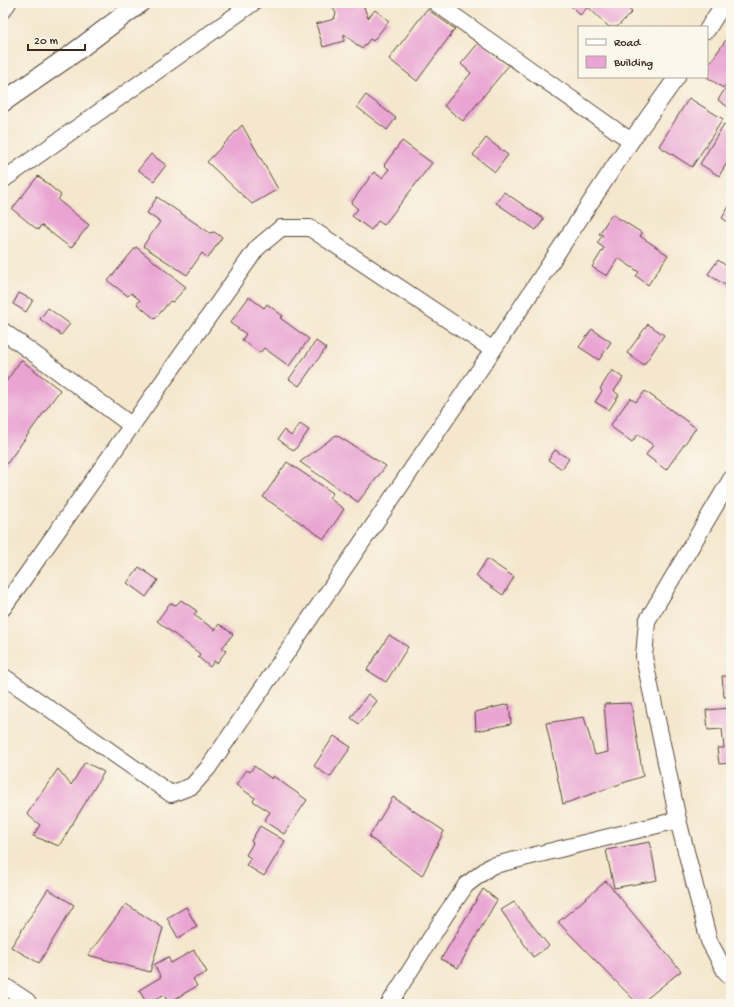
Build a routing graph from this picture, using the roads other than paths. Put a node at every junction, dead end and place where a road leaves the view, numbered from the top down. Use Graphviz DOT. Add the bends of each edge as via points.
graph roads {
  1 [pos="8,3"];
  2 [pos="140,3"];
  3 [pos="253,3"];
  4 [pos="436,3"];
  5 [pos="724,3"];
  6 [pos="3,10"];
  7 [pos="708,28"];
  8 [pos="676,78"];
  9 [pos="3,102"];
  10 [pos="631,141"];
  11 [pos="3,180"];
  12 [pos="3,331"];
  13 [pos="493,350"];
  14 [pos="131,425"];
  15 [pos="731,479"];
  16 [pos="3,608"];
  17 [pos="3,676"];
  18 [pos="678,820"];
  19 [pos="731,977"];
  20 [pos="3,985"];
  21 [pos="29,1004"];
  22 [pos="389,1004"];
  1 -- 6 [label="street"];
  2 -- 9 [label="street"];
  3 -- 11 [label="street"];
  4 -- 10 [label="street"];
  5 -- 7 [label="street"];
  8 -- 10 [label="street"];
  10 -- 13 [label="street"];
  12 -- 14 [label="street"];
  13 -- 14 [label="street" via="310,228 280,228 258,248"];
  13 -- 17 [label="street" via="208,768 192,786 171,794"];
  14 -- 16 [label="street"];
  15 -- 18 [label="street" via="647,622 644,657"];
  18 -- 19 [label="street" via="709,941"];
  18 -- 22 [label="street" via="491,866 466,885"];
  20 -- 21 [label="street"];
}
